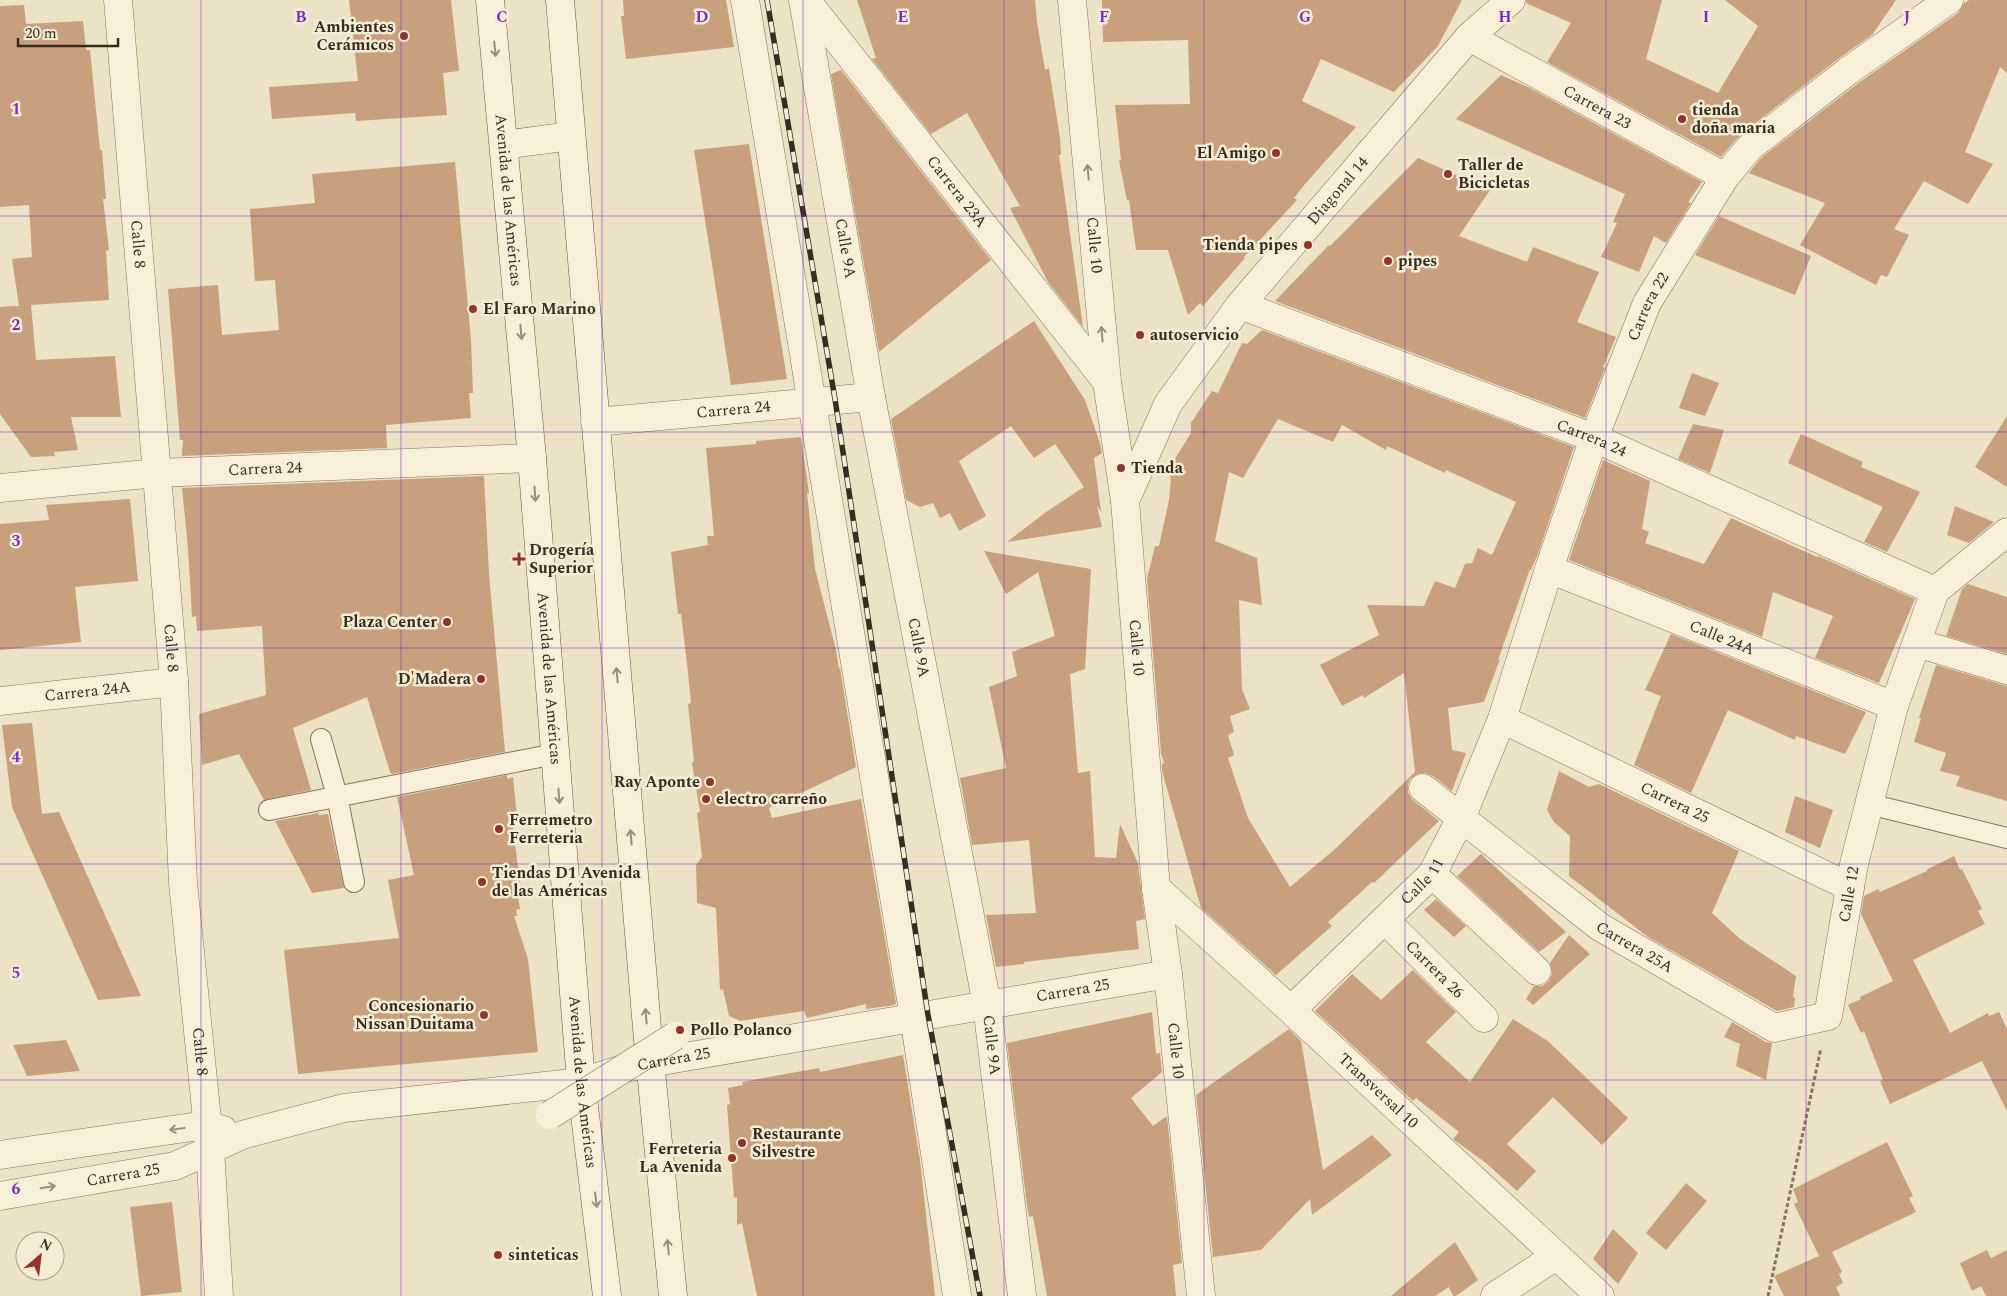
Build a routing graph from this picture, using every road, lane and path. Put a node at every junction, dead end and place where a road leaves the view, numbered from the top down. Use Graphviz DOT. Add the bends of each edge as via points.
graph roads {
  1 [pos="118,0"];
  2 [pos="490,0"];
  3 [pos="560,0"];
  4 [pos="745,0"];
  5 [pos="805,0"];
  6 [pos="1072,0"];
  7 [pos="1511,0"];
  8 [pos="1949,0"];
  9 [pos="1469,37"];
  10 [pos="571,136"];
  11 [pos="504,145"];
  12 [pos="1725,177"];
  13 [pos="1240,305"];
  14 [pos="1107,382"];
  15 [pos="871,397"];
  16 [pos="812,402"];
  17 [pos="595,422"];
  18 [pos="1594,438"];
  19 [pos="532,458"];
  20 [pos="157,473"];
  21 [pos="0,488"];
  22 [pos="1125,502"];
  23 [pos="2007,532"];
  24 [pos="1549,569"];
  25 [pos="1935,591"];
  26 [pos="1917,643"];
  27 [pos="2007,670"];
  28 [pos="174,682"];
  29 [pos="0,701"];
  30 [pos="1894,706"];
  31 [pos="1502,718"];
  32 [pos="320,740"];
  33 [pos="555,754"];
  34 [pos="1423,788"];
  35 [pos="337,796"];
  36 [pos="1869,804"];
  37 [pos="269,810"];
  38 [pos="1462,816"];
  39 [pos="2007,838"];
  40 [pos="1432,874"];
  41 [pos="354,882"];
  42 [pos="1850,887"];
  43 [pos="1156,888"];
  44 [pos="1384,920"];
  45 [pos="1537,971"];
  46 [pos="1168,974"];
  47 [pos="987,1005"];
  48 [pos="1291,1010"];
  49 [pos="1828,1016"];
  50 [pos="914,1017"];
  51 [pos="1484,1018"];
  52 [pos="674,1036"];
  53 [pos="650,1063"];
  54 [pos="581,1082"];
  55 [pos="550,1115"];
  56 [pos="208,1137"];
  57 [pos="0,1155"];
  58 [pos="0,1196"];
  59 [pos="1556,1256"];
  60 [pos="219,1296"];
  61 [pos="607,1296"];
  62 [pos="673,1296"];
  63 [pos="957,1296"];
  64 [pos="1022,1296"];
  65 [pos="1201,1296"];
  66 [pos="1495,1296"];
  67 [pos="1600,1296"];
  68 [pos="1768,1296"];
  1 -- 20 [label="street, Calle 8"];
  2 -- 11 [label="street, Avenida de las Américas, one-way"];
  3 -- 10 [label="street"];
  4 -- 16 [label="street"];
  5 -- 14 [label="street, Carrera 23A"];
  5 -- 15 [label="street, Calle 9A"];
  14 -- 6 [label="street, Calle 10, one-way"];
  7 -- 9 [label="street, Diagonal 14"];
  8 -- 12 [label="street, Carrera 22" via="1848,71 1750,147"];
  9 -- 12 [label="street, Carrera 23"];
  9 -- 13 [label="street, Diagonal 14"];
  10 -- 11 [label="street"];
  10 -- 17 [label="street"];
  11 -- 19 [label="street, Avenida de las Américas, one-way"];
  12 -- 18 [label="street, Carrera 22" via="1647,303"];
  13 -- 18 [label="street, Carrera 24"];
  13 -- 22 [label="street, Diagonal 14" via="1168,404"];
  14 -- 22 [label="street, Calle 10"];
  15 -- 16 [label="street, Carrera 24"];
  15 -- 47 [label="street, Calle 9A"];
  16 -- 17 [label="street, Carrera 24"];
  16 -- 50 [label="street"];
  53 -- 17 [label="street, one-way"];
  18 -- 24 [label="street, Carrera 22"];
  18 -- 25 [label="street, Carrera 24"];
  19 -- 20 [label="street, Carrera 24"];
  19 -- 33 [label="street, Avenida de las Américas, one-way"];
  20 -- 21 [label="street, Carrera 24"];
  20 -- 28 [label="street, Calle 8"];
  22 -- 43 [label="street, Calle 10"];
  23 -- 25 [label="street"];
  24 -- 30 [label="street, Calle 24A"];
  24 -- 31 [label="street, Carrera 22"];
  25 -- 26 [label="street, Calle 12"];
  26 -- 27 [label="street"];
  26 -- 30 [label="street, Calle 12"];
  28 -- 29 [label="street, Carrera 24A"];
  28 -- 56 [label="street, Calle 8" via="184,884"];
  30 -- 36 [label="street, Calle 12"];
  31 -- 38 [label="street, Calle 11"];
  31 -- 42 [label="street, Carrera 25"];
  32 -- 35 [label="lane"];
  33 -- 35 [label="lane"];
  33 -- 54 [label="street, Avenida de las Américas, one-way"];
  34 -- 38 [label="street, Carrera 25A"];
  35 -- 37 [label="lane"];
  35 -- 41 [label="lane"];
  36 -- 39 [label="lane"];
  36 -- 42 [label="street, Calle 12"];
  38 -- 40 [label="street, Calle 11"];
  38 -- 49 [label="street, Carrera 25A" via="1600,927 1774,1028"];
  40 -- 44 [label="street, Calle 11"];
  40 -- 45 [label="street"];
  42 -- 49 [label="street, Calle 12"];
  43 -- 46 [label="street, Calle 10"];
  43 -- 48 [label="street, Transversal 10"];
  44 -- 48 [label="street, Calle 11"];
  44 -- 51 [label="street, Carrera 26"];
  46 -- 47 [label="street, Carrera 25"];
  46 -- 65 [label="street, Calle 10"];
  47 -- 50 [label="street, Carrera 25"];
  47 -- 64 [label="street, Calle 9A"];
  48 -- 59 [label="street, Transversal 10"];
  49 -- 68 [label="path"];
  50 -- 53 [label="street, Carrera 25"];
  50 -- 63 [label="street"];
  52 -- 55 [label="street, bridge"];
  53 -- 54 [label="street, Carrera 25"];
  62 -- 53 [label="street, one-way"];
  54 -- 56 [label="street, Carrera 25" via="344,1108 242,1135"];
  54 -- 61 [label="street, Avenida de las Américas, one-way"];
  56 -- 57 [label="street, Carrera 25, one-way"];
  58 -- 56 [label="street, Carrera 25, one-way" via="175,1166"];
  56 -- 60 [label="street, Calle 8"];
  59 -- 66 [label="street"];
  59 -- 67 [label="street, Transversal 10"];
}
